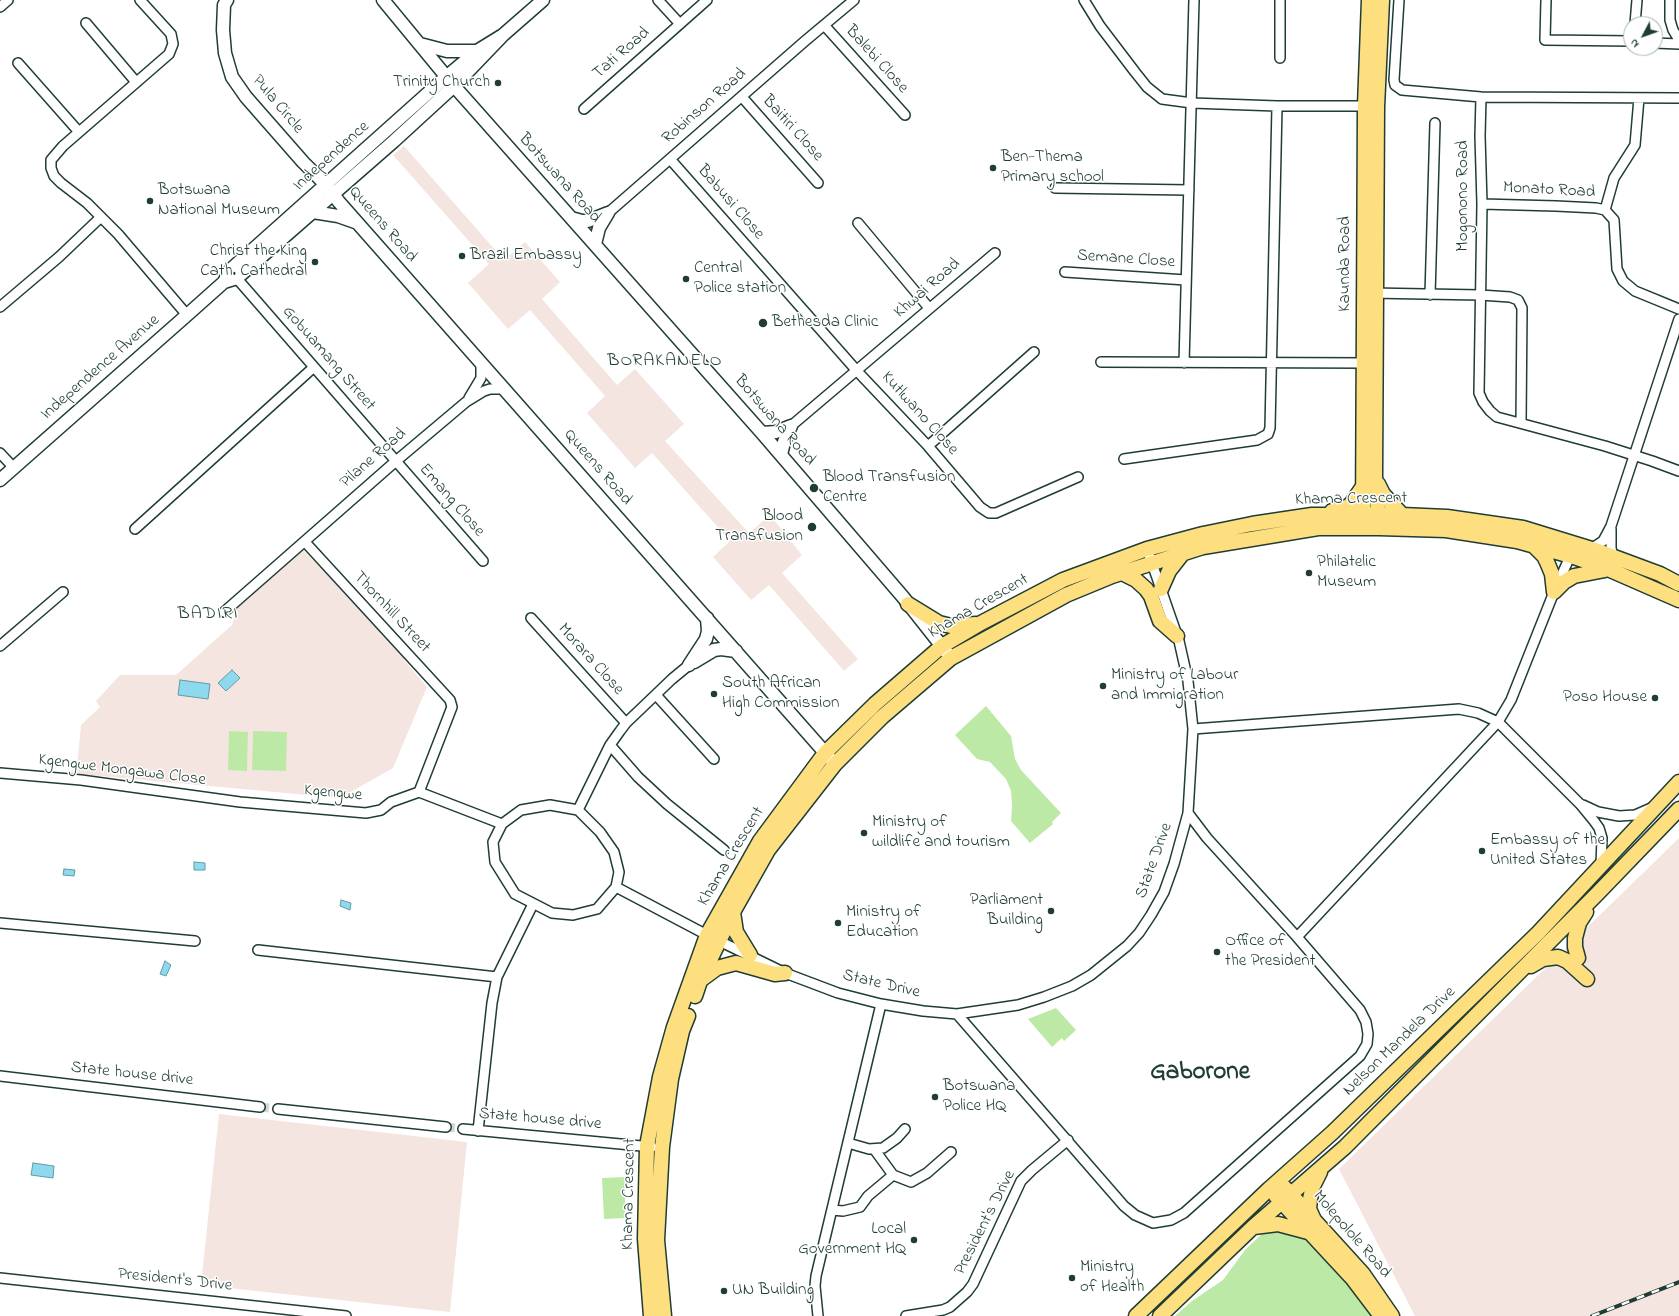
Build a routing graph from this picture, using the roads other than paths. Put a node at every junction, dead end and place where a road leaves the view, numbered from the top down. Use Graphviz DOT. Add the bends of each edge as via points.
graph roads {
  1 [pos="8,0"];
  2 [pos="140,0"];
  3 [pos="384,0"];
  4 [pos="543,0"];
  5 [pos="658,0"];
  6 [pos="707,0"];
  7 [pos="854,0"];
  8 [pos="1084,0"];
  9 [pos="1194,0"];
  10 [pos="1280,0"];
  11 [pos="1369,0"];
  12 [pos="1382,0"];
  13 [pos="1399,0"];
  14 [pos="1546,0"];
  15 [pos="1637,0"];
  16 [pos="1670,0"];
  17 [pos="225,2"];
  18 [pos="0,7"];
  19 [pos="1636,16"];
  20 [pos="86,22"];
  21 [pos="680,24"];
  22 [pos="824,25"];
  23 [pos="503,35"];
  24 [pos="1679,40"];
  25 [pos="1623,42"];
  26 [pos="1663,43"];
  27 [pos="420,44"];
  28 [pos="1679,44"];
  29 [pos="477,51"];
  30 [pos="1280,58"];
  31 [pos="18,63"];
  32 [pos="136,82"];
  33 [pos="450,82"];
  34 [pos="742,97"];
  35 [pos="1481,97"];
  36 [pos="1639,98"];
  37 [pos="1679,98"];
  38 [pos="1192,103"];
  39 [pos="1277,106"];
  40 [pos="1365,106"];
  41 [pos="584,109"];
  42 [pos="905,116"];
  43 [pos="1435,123"];
  44 [pos="79,132"];
  45 [pos="670,158"];
  46 [pos="818,182"];
  47 [pos="1055,188"];
  48 [pos="329,189"];
  49 [pos="1189,190"];
  50 [pos="1482,204"];
  51 [pos="313,212"];
  52 [pos="608,213"];
  53 [pos="1608,213"];
  54 [pos="101,217"];
  55 [pos="571,218"];
  56 [pos="356,222"];
  57 [pos="858,222"];
  58 [pos="595,244"];
  59 [pos="995,253"];
  60 [pos="1065,272"];
  61 [pos="233,274"];
  62 [pos="1186,280"];
  63 [pos="224,282"];
  64 [pos="1370,293"];
  65 [pos="1430,295"];
  66 [pos="1480,295"];
  67 [pos="0,307"];
  68 [pos="929,308"];
  69 [pos="1679,309"];
  70 [pos="187,315"];
  71 [pos="1679,319"];
  72 [pos="1034,352"];
  73 [pos="481,362"];
  74 [pos="1101,362"];
  75 [pos="1184,363"];
  76 [pos="1272,363"];
  77 [pos="1370,363"];
  78 [pos="314,368"];
  79 [pos="858,371"];
  80 [pos="504,389"];
  81 [pos="466,402"];
  82 [pos="1521,423"];
  83 [pos="791,426"];
  84 [pos="762,432"];
  85 [pos="928,446"];
  86 [pos="0,453"];
  87 [pos="781,455"];
  88 [pos="1635,455"];
  89 [pos="1124,459"];
  90 [pos="396,461"];
  91 [pos="14,468"];
  92 [pos="1679,471"];
  93 [pos="1375,476"];
  94 [pos="1078,477"];
  95 [pos="0,480"];
  96 [pos="1364,485"];
  97 [pos="1312,515"];
  98 [pos="1403,516"];
  99 [pos="1363,521"];
  100 [pos="1379,521"];
  101 [pos="1611,526"];
  102 [pos="135,529"];
  103 [pos="304,542"];
  104 [pos="1532,545"];
  105 [pos="1590,548"];
  106 [pos="1147,549"];
  107 [pos="1573,550"];
  108 [pos="1183,553"];
  109 [pos="483,562"];
  110 [pos="1152,563"];
  111 [pos="1611,563"];
  112 [pos="1122,573"];
  113 [pos="1679,584"];
  114 [pos="1161,589"];
  115 [pos="63,592"];
  116 [pos="1554,592"];
  117 [pos="1679,600"];
  118 [pos="908,604"];
  119 [pos="224,612"];
  120 [pos="531,618"];
  121 [pos="707,618"];
  122 [pos="981,623"];
  123 [pos="1177,636"];
  124 [pos="0,646"];
  125 [pos="942,646"];
  126 [pos="736,651"];
  127 [pos="951,658"];
  128 [pos="689,664"];
  129 [pos="656,695"];
  130 [pos="1498,722"];
  131 [pos="626,723"];
  132 [pos="1193,729"];
  133 [pos="610,745"];
  134 [pos="825,753"];
  135 [pos="714,759"];
  136 [pos="835,764"];
  137 [pos="0,773"];
  138 [pos="1679,782"];
  139 [pos="419,792"];
  140 [pos="240,802"];
  141 [pos="1580,804"];
  142 [pos="1657,806"];
  143 [pos="1679,809"];
  144 [pos="578,810"];
  145 [pos="1188,813"];
  146 [pos="502,824"];
  147 [pos="724,850"];
  148 [pos="1601,865"];
  149 [pos="616,887"];
  150 [pos="1597,894"];
  151 [pos="533,904"];
  152 [pos="733,912"];
  153 [pos="0,924"];
  154 [pos="1297,937"];
  155 [pos="713,938"];
  156 [pos="195,941"];
  157 [pos="258,950"];
  158 [pos="750,954"];
  159 [pos="1578,958"];
  160 [pos="785,973"];
  161 [pos="497,977"];
  162 [pos="1514,978"];
  163 [pos="1587,979"];
  164 [pos="700,981"];
  165 [pos="881,1004"];
  166 [pos="957,1014"];
  167 [pos="0,1076"];
  168 [pos="260,1107"];
  169 [pos="278,1109"];
  170 [pos="446,1127"];
  171 [pos="463,1129"];
  172 [pos="905,1129"];
  173 [pos="478,1131"];
  174 [pos="1068,1140"];
  175 [pos="848,1143"];
  176 [pos="647,1146"];
  177 [pos="662,1147"];
  178 [pos="874,1149"];
  179 [pos="951,1152"];
  180 [pos="1322,1168"];
  181 [pos="893,1175"];
  182 [pos="1274,1185"];
  183 [pos="1286,1198"];
  184 [pos="832,1210"];
  185 [pos="1253,1227"];
  186 [pos="1312,1228"];
  187 [pos="0,1278"];
  188 [pos="661,1315"];
  189 [pos="346,1316"];
  190 [pos="818,1316"];
  191 [pos="906,1316"];
  192 [pos="1136,1316"];
  193 [pos="1160,1316"];
  194 [pos="1381,1316"];
  195 [pos="1392,1316"];
  1 -- 18 [label="street"];
  2 -- 32 [label="street" via="171,34 173,44 169,54"];
  3 -- 27 [label="main road"];
  4 -- 23 [label="main road"];
  5 -- 21 [label="street"];
  6 -- 21 [label="street, Tati Road"];
  7 -- 22 [label="street, Robinson Road"];
  8 -- 38 [label="street" via="1094,18 1147,87 1162,99"];
  9 -- 38 [label="street"];
  10 -- 30 [label="street"];
  11 -- 40 [label="main road, Kaunda Road"];
  12 -- 64 [label="main road, Kaunda Road"];
  13 -- 35 [label="street" via="1394,80 1398,88 1407,92"];
  14 -- 25 [label="street" via="1545,40"];
  15 -- 19 [label="street"];
  16 -- 24 [label="street" via="1670,20"];
  17 -- 48 [label="main road, Pula Circle" via="225,53 232,77 302,162"];
  20 -- 32 [label="street"];
  21 -- 41 [label="street, Tati Road"];
  22 -- 34 [label="street, Robinson Road"];
  22 -- 42 [label="street, Balebi Close"];
  23 -- 29 [label="main road"];
  23 -- 33 [label="main road"];
  26 -- 28 [label="street"];
  27 -- 29 [label="main road" via="447,51"];
  27 -- 33 [label="main road"];
  29 -- 33 [label="main road"];
  31 -- 44 [label="street"];
  32 -- 44 [label="street"];
  33 -- 48 [label="main road, Independence"];
  33 -- 55 [label="main road, Botswana Road"];
  34 -- 45 [label="street, Robinson Road"];
  34 -- 46 [label="street, Baitiri Close"];
  35 -- 36 [label="street"];
  35 -- 50 [label="street, Mogonono Road"];
  36 -- 37 [label="street"];
  36 -- 53 [label="street" via="1634,145 1614,178"];
  38 -- 39 [label="street"];
  38 -- 49 [label="street"];
  39 -- 40 [label="street"];
  39 -- 76 [label="street"];
  40 -- 64 [label="main road, Kaunda Road"];
  43 -- 65 [label="street"];
  44 -- 54 [label="street" via="51,160 51,168 60,184 88,203"];
  45 -- 52 [label="street, Robinson Road"];
  45 -- 79 [label="street, Babusi Close"];
  47 -- 49 [label="street"];
  48 -- 51 [label="main road, Independence"];
  48 -- 56 [label="main road, Queens Road"];
  48 -- 61 [label="main road, Independence"];
  49 -- 62 [label="street"];
  50 -- 53 [label="street, Monato Road" via="1596,208"];
  50 -- 66 [label="street, Mogonono Road"];
  51 -- 56 [label="main road"];
  51 -- 61 [label="main road, Independence"];
  52 -- 55 [label="main road" via="588,221"];
  52 -- 58 [label="main road" via="599,228"];
  53 -- 69 [label="street" via="1615,225 1619,276 1635,291"];
  54 -- 67 [label="street"];
  54 -- 70 [label="street"];
  55 -- 58 [label="main road, Botswana Road"];
  56 -- 73 [label="main road, Queens Road"];
  57 -- 68 [label="street"];
  58 -- 84 [label="main road, Botswana Road"];
  59 -- 68 [label="street, Khwai Road"];
  60 -- 62 [label="street, Semane Close"];
  61 -- 63 [label="main road, Independence"];
  61 -- 78 [label="street, Gobuamang Street"];
  62 -- 75 [label="street"];
  63 -- 70 [label="main road, Independence Avenue"];
  64 -- 65 [label="street"];
  64 -- 77 [label="main road, Kaunda Road"];
  65 -- 66 [label="street"];
  66 -- 82 [label="street, Mogonono Road" via="1479,393 1486,407 1497,417"];
  66 -- 82 [label="street" via="1510,297 1521,304"];
  68 -- 79 [label="street, Khwai Road"];
  70 -- 91 [label="main road, Independence Avenue"];
  71 -- 88 [label="street"];
  72 -- 85 [label="street"];
  73 -- 80 [label="main road, Queens Road"];
  73 -- 81 [label="street" via="482,373 479,383"];
  74 -- 75 [label="street"];
  75 -- 76 [label="street"];
  76 -- 77 [label="street"];
  76 -- 89 [label="street" via="1270,428 1263,438"];
  77 -- 93 [label="main road, Kaunda Road"];
  77 -- 96 [label="main road, Kaunda Road"];
  78 -- 90 [label="street, Gobuamang Street"];
  78 -- 102 [label="street"];
  79 -- 83 [label="street, Khwai Road"];
  79 -- 85 [label="street, Kutlwano Close"];
  80 -- 81 [label="street" via="484,391"];
  80 -- 121 [label="main road, Queens Road"];
  81 -- 90 [label="street, Pilane Road"];
  82 -- 88 [label="street, Mogonono Road"];
  83 -- 84 [label="main road" via="776,432"];
  83 -- 87 [label="main road"];
  84 -- 87 [label="main road, Botswana Road"];
  85 -- 94 [label="street, Kutlwano Close" via="980,507 989,513 1006,510"];
  86 -- 91 [label="street"];
  87 -- 118 [label="main road, Botswana Road"];
  88 -- 92 [label="street, Mogonono Road"];
  88 -- 101 [label="street"];
  90 -- 103 [label="street, Pilane Road"];
  90 -- 109 [label="street, Emang Close"];
  91 -- 95 [label="main road, Independence Avenue"];
  93 -- 98 [label="main road" via="1382,494"];
  93 -- 100 [label="main road, Kaunda Road"];
  96 -- 97 [label="main road" via="1346,508"];
  96 -- 99 [label="main road, Kaunda Road"];
  97 -- 99 [label="main road, Khama Crescent"];
  97 -- 106 [label="main road, Khama Crescent" via="1203,534"];
  98 -- 100 [label="main road, Khama Crescent"];
  98 -- 107 [label="main road, Khama Crescent" via="1447,518 1523,528"];
  99 -- 100 [label="main road, Khama Crescent"];
  99 -- 108 [label="main road, Khama Crescent" via="1203,547"];
  100 -- 104 [label="main road, Khama Crescent"];
  101 -- 105 [label="street" via="1603,541"];
  101 -- 111 [label="street"];
  103 -- 119 [label="street, Pilane Road"];
  103 -- 139 [label="street, Thornhill Street" via="450,700 452,707"];
  104 -- 107 [label="main road, Khama Crescent"];
  104 -- 116 [label="main road" via="1548,562"];
  105 -- 107 [label="main road, Khama Crescent"];
  105 -- 111 [label="main road, Khama Crescent"];
  106 -- 110 [label="street, State Drive"];
  106 -- 122 [label="main road, Khama Crescent" via="1063,580"];
  107 -- 111 [label="main road, Khama Crescent"];
  107 -- 116 [label="street"];
  108 -- 110 [label="main road, Khama Crescent"];
  108 -- 114 [label="main road" via="1169,571"];
  110 -- 112 [label="main road, Khama Crescent"];
  110 -- 114 [label="street, State Drive"];
  111 -- 113 [label="main road, Khama Crescent" via="1660,574"];
  111 -- 116 [label="main road" via="1574,576"];
  111 -- 117 [label="main road, Khama Crescent"];
  112 -- 123 [label="main road" via="1146,589 1160,621"];
  112 -- 127 [label="main road, Khama Crescent" via="1066,595"];
  114 -- 123 [label="street, State Drive"];
  115 -- 124 [label="street"];
  116 -- 130 [label="street" via="1511,700"];
  118 -- 122 [label="main road" via="939,623 951,626"];
  118 -- 125 [label="main road, Botswana Road"];
  120 -- 131 [label="street, Morara Close"];
  121 -- 126 [label="main road, Queens Road"];
  121 -- 128 [label="main road" via="706,639"];
  122 -- 125 [label="main road, Khama Crescent"];
  123 -- 132 [label="street, State Drive" via="1188,681"];
  125 -- 127 [label="main road, Botswana Road"];
  125 -- 134 [label="main road, Khama Crescent" via="875,704"];
  126 -- 128 [label="main road" via="714,650"];
  126 -- 134 [label="main road, Queens Road"];
  127 -- 136 [label="main road, Khama Crescent" via="882,717"];
  128 -- 129 [label="street"];
  129 -- 131 [label="street"];
  129 -- 135 [label="street"];
  130 -- 132 [label="street" via="1478,713 1459,709"];
  130 -- 141 [label="street"];
  130 -- 154 [label="street"];
  131 -- 133 [label="street"];
  132 -- 145 [label="street, State Drive"];
  133 -- 144 [label="street"];
  133 -- 147 [label="street" via="638,777 667,804"];
  134 -- 136 [label="main road, Queens Road"];
  134 -- 155 [label="main road, Khama Crescent" via="760,841"];
  136 -- 152 [label="main road, Khama Crescent" via="768,850"];
  137 -- 140 [label="street, Kgengwe Mongawa Close" via="81,780"];
  138 -- 142 [label="main road, Nelson Mandela Drive"];
  139 -- 140 [label="street, Kgengwe" via="391,802 373,813"];
  139 -- 146 [label="street"];
  141 -- 142 [label="street" via="1598,812 1619,816 1635,815"];
  141 -- 148 [label="street" via="1601,833"];
  142 -- 148 [label="main road, Nelson Mandela Drive"];
  143 -- 150 [label="main road, Nelson Mandela Drive"];
  144 -- 146 [label="street" via="550,805 521,810"];
  144 -- 149 [label="street" via="600,832 614,852 619,872"];
  145 -- 154 [label="street" via="1207,838"];
  145 -- 166 [label="street, State Drive" via="1164,892 1139,934 1112,959 1072,986 1044,997 1018,1005"];
  146 -- 151 [label="street" via="493,842 496,862 515,894"];
  148 -- 182 [label="main road, Nelson Mandela Drive" via="1532,938 1332,1133"];
  149 -- 151 [label="street" via="597,909 573,915 552,913"];
  149 -- 155 [label="street, State Drive"];
  150 -- 159 [label="main road" via="1579,922 1575,947"];
  150 -- 162 [label="main road, Nelson Mandela Drive"];
  151 -- 161 [label="street"];
  152 -- 155 [label="main road, Khama Crescent"];
  152 -- 158 [label="main road" via="736,932"];
  153 -- 156 [label="street"];
  154 -- 174 [label="street" via="1360,1010 1366,1022 1367,1044 1360,1056 1208,1192 1184,1213 1171,1220 1153,1223 1135,1215 1124,1206"];
  155 -- 158 [label="street, State Drive"];
  155 -- 164 [label="main road, Khama Crescent"];
  155 -- 176 [label="main road, Khama Crescent" via="674,1027 660,1077"];
  157 -- 161 [label="street"];
  158 -- 160 [label="street, State Drive"];
  160 -- 164 [label="main road" via="775,974 736,963 717,968"];
  160 -- 165 [label="street, State Drive" via="838,993"];
  161 -- 173 [label="street"];
  162 -- 163 [label="main road" via="1543,959 1558,957 1567,961"];
  162 -- 180 [label="main road, Nelson Mandela Drive"];
  164 -- 177 [label="main road, Khama Crescent" via="682,1031"];
  165 -- 166 [label="street, State Drive"];
  165 -- 175 [label="street"];
  166 -- 174 [label="street"];
  167 -- 168 [label="street, State house drive"];
  169 -- 170 [label="street"];
  171 -- 173 [label="street, State house drive"];
  172 -- 178 [label="street" via="883,1148"];
  173 -- 176 [label="street, State house drive"];
  174 -- 191 [label="street, President's Drive" via="1021,1181 967,1292 944,1310"];
  175 -- 178 [label="street"];
  175 -- 184 [label="street"];
  176 -- 177 [label="street, State house drive"];
  176 -- 188 [label="main road, Khama Crescent" via="645,1240"];
  177 -- 188 [label="main road, Khama Crescent" via="657,1240"];
  178 -- 181 [label="street"];
  179 -- 181 [label="street" via="927,1173 911,1182"];
  180 -- 183 [label="main road, Nelson Mandela Drive"];
  180 -- 186 [label="main road" via="1310,1199"];
  181 -- 184 [label="street" via="868,1196 860,1207 843,1211"];
  182 -- 183 [label="main road, Molepolole Road"];
  182 -- 192 [label="main road, Nelson Mandela Drive"];
  183 -- 185 [label="main road, Nelson Mandela Drive"];
  183 -- 186 [label="main road, Molepolole Road"];
  184 -- 190 [label="street" via="816,1276"];
  185 -- 186 [label="main road" via="1278,1224"];
  185 -- 193 [label="main road, Nelson Mandela Drive"];
  186 -- 194 [label="main road, Molepolole Road"];
  186 -- 195 [label="main road, Molepolole Road" via="1363,1274"];
  187 -- 189 [label="street, President's Drive"];
}
